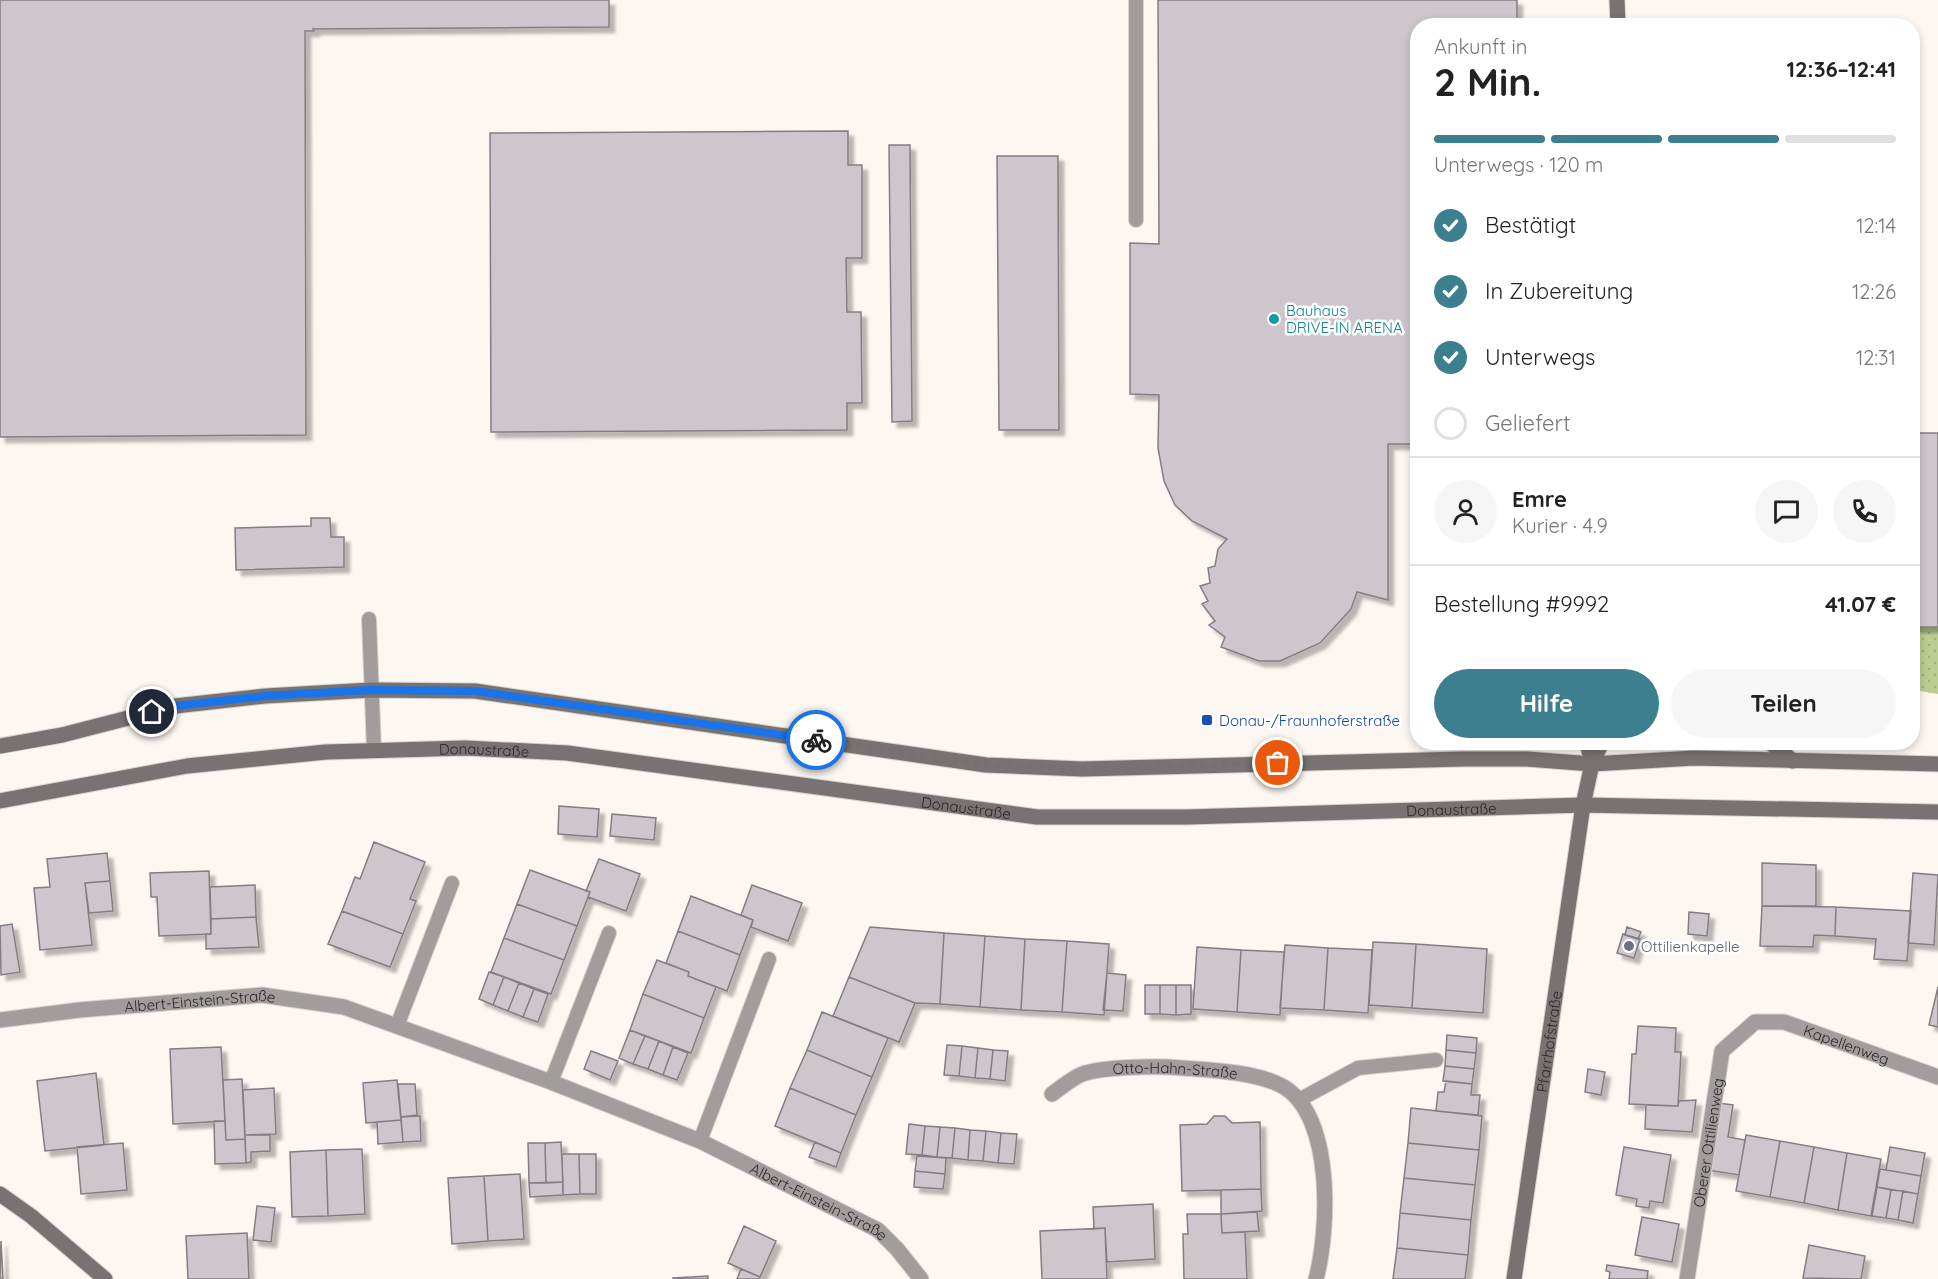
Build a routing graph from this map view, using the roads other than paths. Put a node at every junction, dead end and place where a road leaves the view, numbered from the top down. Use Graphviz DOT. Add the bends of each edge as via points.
graph roads {
  1 [pos="1136,0"];
  2 [pos="1617,0"];
  3 [pos="1618,18"];
  4 [pos="1136,220"];
  5 [pos="369,619"];
  6 [pos="371,690"];
  7 [pos="0,746"];
  8 [pos="1589,750"];
  9 [pos="1598,750"];
  10 [pos="1780,750"];
  11 [pos="374,751"];
  12 [pos="1793,760"];
  13 [pos="1592,764"];
  14 [pos="1938,764"];
  15 [pos="0,801"];
  16 [pos="1583,805"];
  17 [pos="1938,812"];
  18 [pos="452,884"];
  19 [pos="609,933"];
  20 [pos="769,959"];
  21 [pos="0,1020"];
  22 [pos="1755,1022"];
  23 [pos="397,1026"];
  24 [pos="1436,1060"];
  25 [pos="1938,1077"];
  26 [pos="551,1082"];
  27 [pos="1052,1094"];
  28 [pos="1299,1100"];
  29 [pos="700,1141"];
  30 [pos="0,1194"];
  31 [pos="105,1279"];
  32 [pos="921,1279"];
  33 [pos="1316,1279"];
  34 [pos="1514,1279"];
  35 [pos="1687,1279"];
  1 -- 4 [label="lane"];
  2 -- 3 [label="street"];
  5 -- 6 [label="lane"];
  6 -- 7 [label="street" via="175,706 62,735"];
  6 -- 11 [label="lane"];
  6 -- 13 [label="street" via="475,691 986,765 1082,769 1527,759"];
  8 -- 13 [label="street"];
  9 -- 13 [label="street"];
  10 -- 12 [label="street"];
  11 -- 15 [label="street, Donaustraße" via="187,766"];
  11 -- 16 [label="street, Donaustraße" via="465,748 567,753 1037,817 1187,818"];
  12 -- 13 [label="street" via="1694,758"];
  12 -- 14 [label="street"];
  13 -- 16 [label="street, Pfarrhofstraße"];
  16 -- 17 [label="street, Donaustraße"];
  16 -- 34 [label="street, Pfarrhofstraße"];
  18 -- 23 [label="lane"];
  19 -- 26 [label="lane"];
  20 -- 29 [label="lane"];
  21 -- 23 [label="street, Albert-Einstein-Straße" via="262,995 344,1007"];
  22 -- 25 [label="street, Kapellenweg" via="1784,1022"];
  22 -- 35 [label="street, Oberer Ottilienweg" via="1722,1051"];
  23 -- 26 [label="street, Albert-Einstein-Straße"];
  24 -- 28 [label="lane" via="1358,1068"];
  26 -- 29 [label="street, Albert-Einstein-Straße"];
  27 -- 28 [label="street, Otto-Hahn-Straße" via="1080,1074 1149,1065 1212,1070 1270,1081"];
  28 -- 33 [label="street, Otto-Hahn-Straße" via="1316,1127 1323,1161 1324,1251"];
  29 -- 32 [label="street, Albert-Einstein-Straße" via="878,1230"];
  30 -- 31 [label="street"];
}
